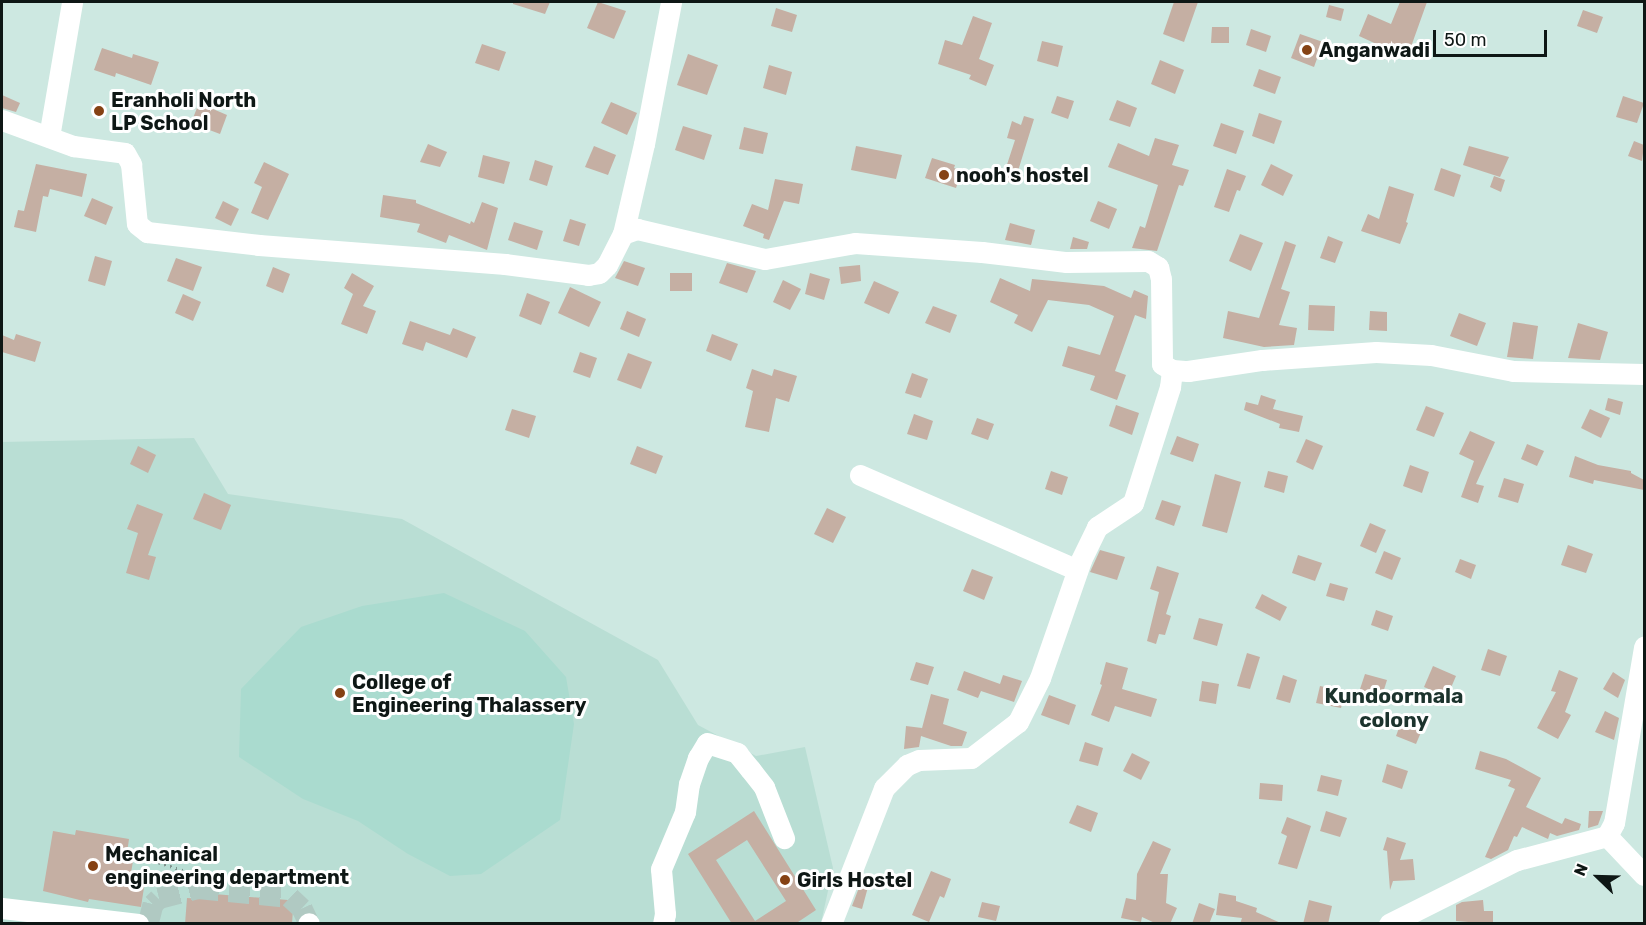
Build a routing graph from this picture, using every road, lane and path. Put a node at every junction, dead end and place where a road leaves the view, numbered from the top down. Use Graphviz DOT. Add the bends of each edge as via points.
graph roads {
  1 [pos="72,2"];
  2 [pos="671,2"];
  3 [pos="2,120"];
  4 [pos="49,137"];
  5 [pos="623,234"];
  6 [pos="1172,370"];
  7 [pos="1644,374"];
  8 [pos="860,475"];
  9 [pos="1077,570"];
  10 [pos="1644,647"];
  11 [pos="1607,836"];
  12 [pos="784,838"];
  13 [pos="130,853"];
  14 [pos="1644,875"];
  15 [pos="219,890"];
  16 [pos="2,908"];
  17 [pos="138,924"];
  18 [pos="663,924"];
  19 [pos="831,924"];
  20 [pos="1389,924"];
  1 -- 4 [label="street"];
  2 -- 5 [label="street"];
  3 -- 4 [label="street"];
  4 -- 5 [label="street" via="73,146 125,153 131,164 137,224 147,232 588,275 599,273 607,265"];
  5 -- 6 [label="street" via="637,229 765,259 855,243 1066,262 1148,261 1158,267 1161,279 1162,364"];
  6 -- 7 [label="street" via="1376,352 1431,355 1513,371"];
  6 -- 9 [label="street" via="1133,503 1097,527"];
  8 -- 9 [label="street"];
  9 -- 19 [label="street" via="1040,678 1018,722 971,758 919,760 907,765 884,788"];
  10 -- 11 [label="street" via="1614,823"];
  11 -- 14 [label="street"];
  11 -- 20 [label="street" via="1517,860"];
  12 -- 18 [label="street" via="764,787 750,769 737,753 708,743 698,758 685,812 661,869"];
  13 -- 15 [label="path" via="207,878"];
  16 -- 17 [label="street"];
}
